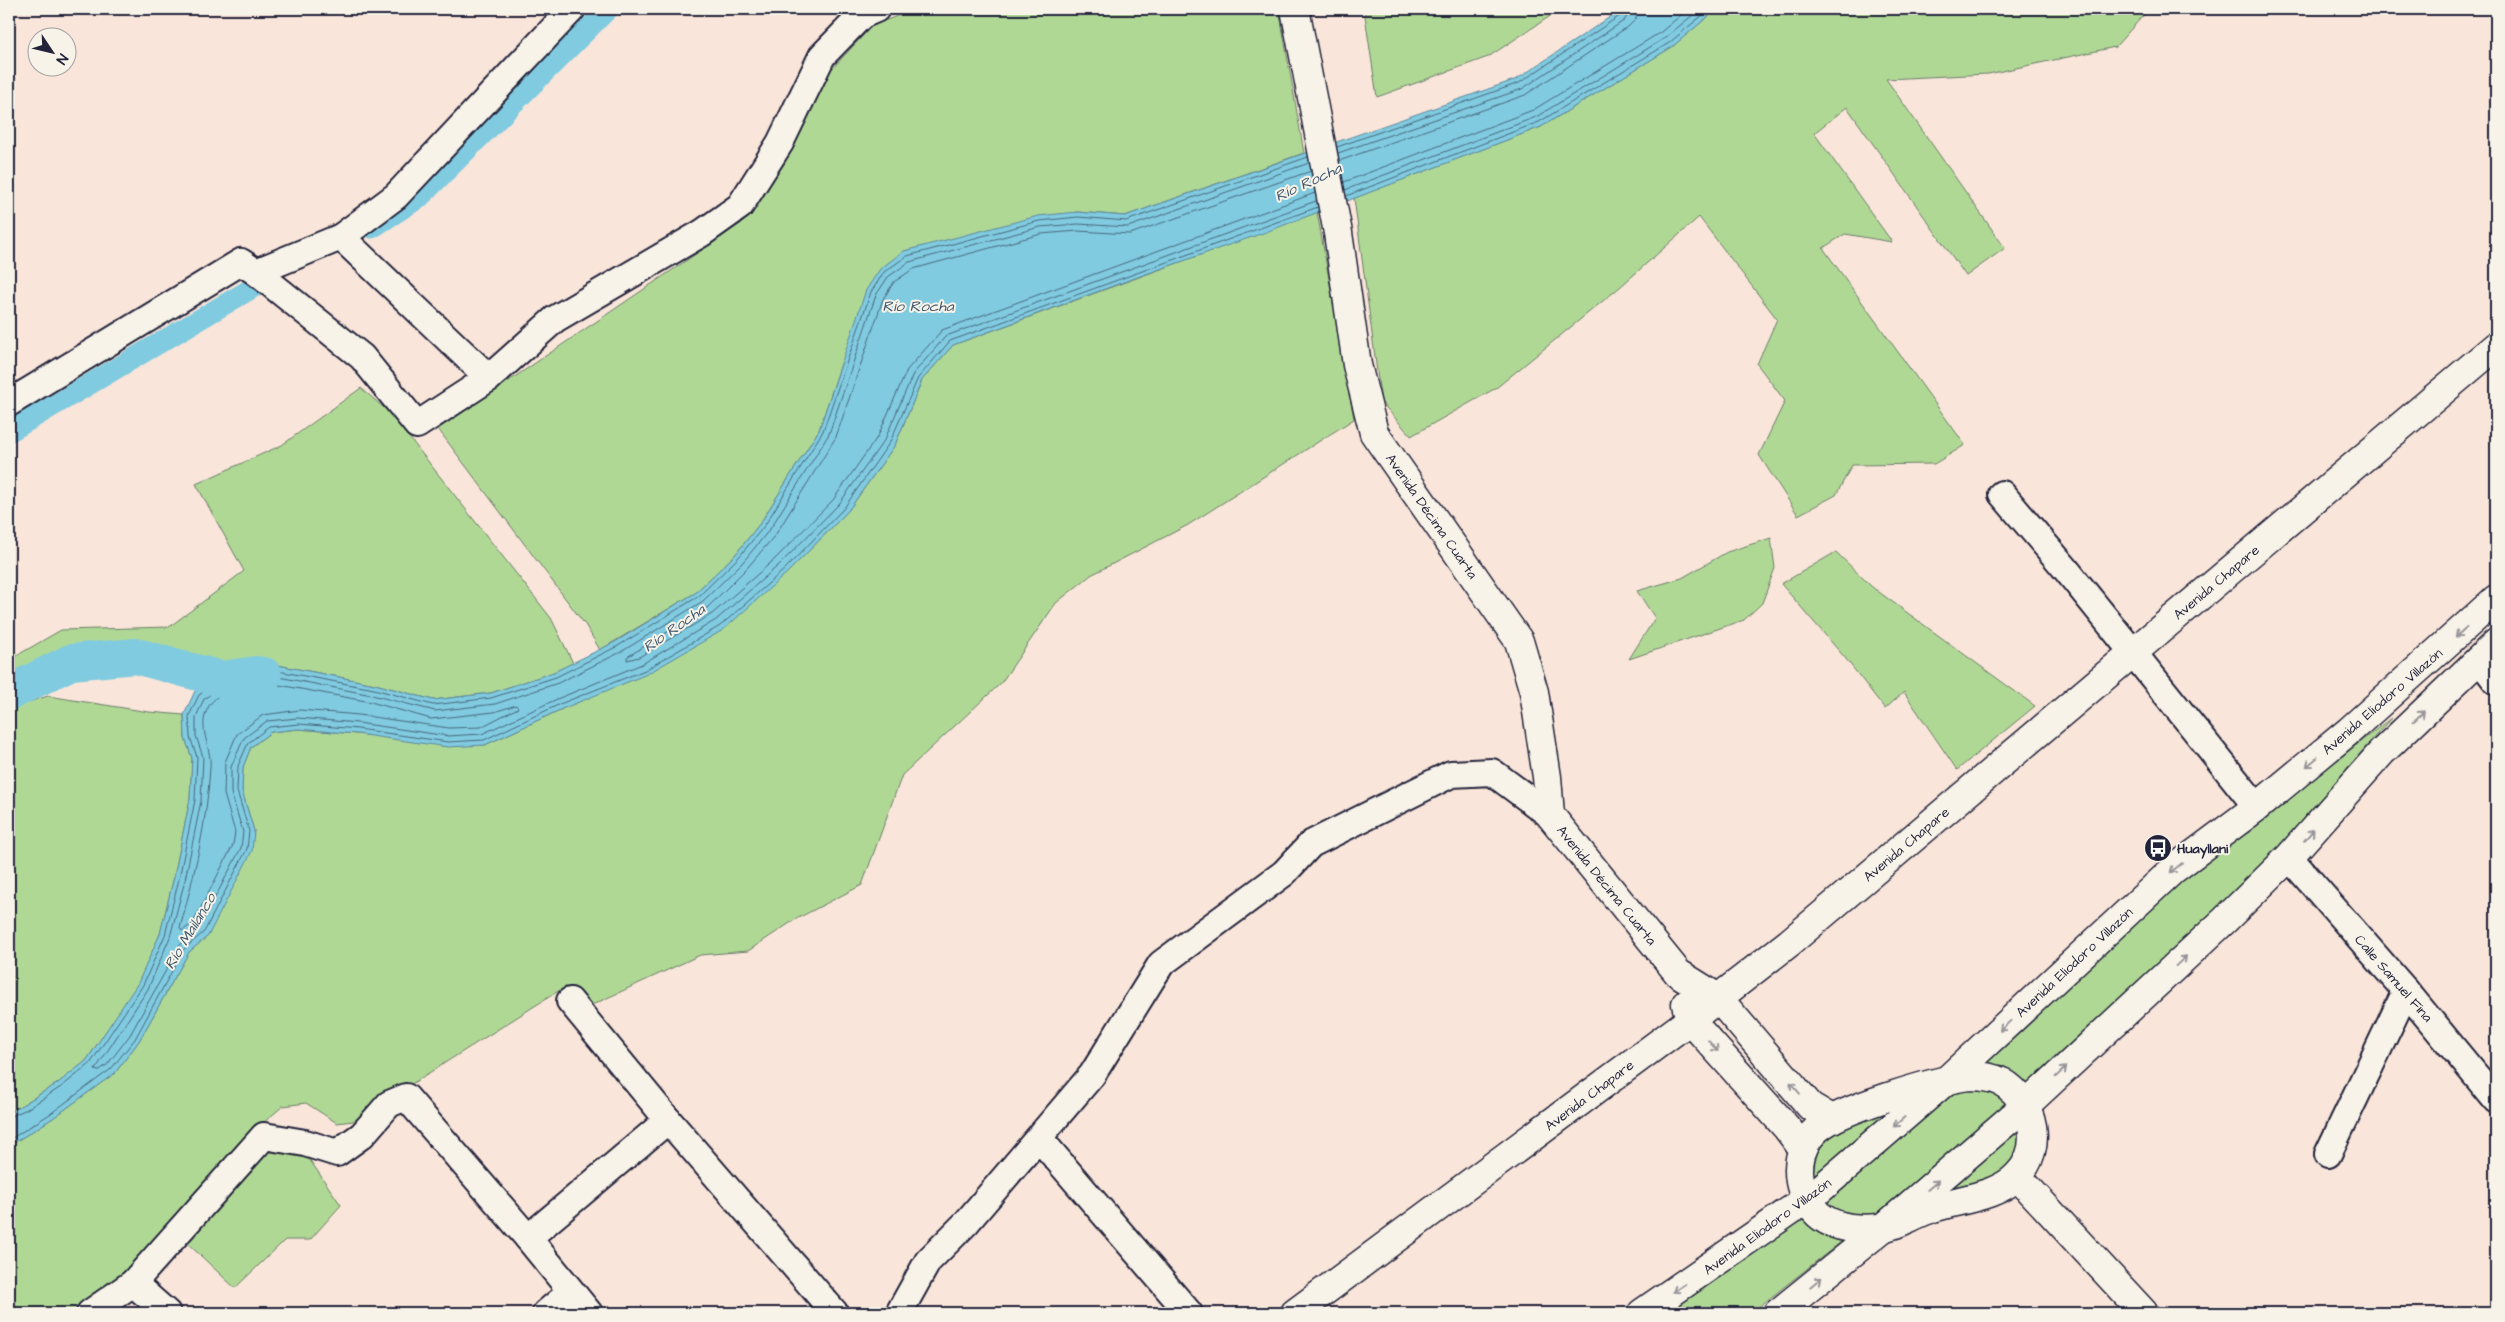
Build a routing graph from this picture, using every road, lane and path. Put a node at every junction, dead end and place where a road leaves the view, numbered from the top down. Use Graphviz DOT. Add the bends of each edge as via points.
graph roads {
  1 [pos="572,9"];
  2 [pos="876,9"];
  3 [pos="1295,9"];
  4 [pos="341,237"];
  5 [pos="256,272"];
  6 [pos="2496,346"];
  7 [pos="489,378"];
  8 [pos="9,403"];
  9 [pos="2002,494"];
  10 [pos="2496,599"];
  11 [pos="2488,651"];
  12 [pos="2131,653"];
  13 [pos="2496,681"];
  14 [pos="2257,807"];
  15 [pos="1550,815"];
  16 [pos="2289,857"];
  17 [pos="1678,973"];
  18 [pos="2406,992"];
  19 [pos="1718,998"];
  20 [pos="570,1001"];
  21 [pos="1690,1020"];
  22 [pos="1949,1078"];
  23 [pos="2496,1100"];
  24 [pos="2026,1105"];
  25 [pos="1832,1119"];
  26 [pos="668,1120"];
  27 [pos="1039,1138"];
  28 [pos="1803,1149"];
  29 [pos="2328,1154"];
  30 [pos="2017,1176"];
  31 [pos="1806,1201"];
  32 [pos="1883,1228"];
  33 [pos="528,1238"];
  34 [pos="133,1283"];
  35 [pos="571,1292"];
  36 [pos="90,1313"];
  37 [pos="167,1313"];
  38 [pos="546,1313"];
  39 [pos="589,1313"];
  40 [pos="835,1313"];
  41 [pos="899,1313"];
  42 [pos="1189,1313"];
  43 [pos="1295,1313"];
  44 [pos="1642,1313"];
  45 [pos="1778,1313"];
  46 [pos="2144,1313"];
  1 -- 4 [label="street" via="396,196"];
  2 -- 7 [label="street" via="862,15 822,56 780,143 740,206 702,233 555,319"];
  3 -- 15 [label="main road, Avenida Décima Cuarta" via="1338,233 1357,365 1374,434 1519,641 1534,692"];
  4 -- 5 [label="street"];
  4 -- 7 [label="street"];
  5 -- 7 [label="street" via="362,356 417,425"];
  5 -- 8 [label="street" via="241,262"];
  6 -- 12 [label="main road, Avenida Chapare"];
  9 -- 12 [label="street"];
  10 -- 14 [label="main road, Avenida Eliodoro Villazón, one-way" via="2349,731"];
  11 -- 13 [label="street"];
  16 -- 11 [label="main road, one-way" via="2382,752"];
  12 -- 14 [label="street"];
  12 -- 19 [label="main road, Avenida Chapare" via="1790,943"];
  14 -- 22 [label="main road, Avenida Eliodoro Villazón, one-way" via="2174,869"];
  15 -- 17 [label="main road, Avenida Décima Cuarta"];
  15 -- 27 [label="street" via="1492,772 1451,774 1311,844 1284,873 1162,964 1092,1074"];
  16 -- 18 [label="street, Calle Samuel Fina"];
  24 -- 16 [label="main road, one-way"];
  17 -- 19 [label="main road, Avenida Décima Cuarta"];
  17 -- 21 [label="main road, Avenida Décima Cuarta"];
  18 -- 23 [label="street, Calle Samuel Fina"];
  18 -- 29 [label="street"];
  19 -- 21 [label="main road, Avenida Chapare"];
  25 -- 19 [label="main road, Avenida Décima Cuarta, one-way" via="1810,1106"];
  20 -- 26 [label="street"];
  21 -- 28 [label="main road, Avenida Décima Cuarta, one-way"];
  21 -- 43 [label="main road, Avenida Chapare"];
  22 -- 24 [label="main road" via="1986,1076 2015,1091"];
  22 -- 25 [label="main road"];
  22 -- 31 [label="main road, Avenida Eliodoro Villazón, one-way"];
  24 -- 30 [label="main road" via="2033,1138 2030,1155"];
  32 -- 24 [label="main road, one-way"];
  25 -- 28 [label="main road" via="1816,1130"];
  26 -- 33 [label="street"];
  26 -- 40 [label="street"];
  27 -- 41 [label="street" via="966,1223 928,1261"];
  27 -- 42 [label="street"];
  28 -- 31 [label="main road" via="1799,1178"];
  30 -- 32 [label="main road" via="2002,1187 1933,1208"];
  30 -- 46 [label="main road"];
  31 -- 32 [label="main road" via="1827,1222"];
  31 -- 44 [label="main road, Avenida Eliodoro Villazón, one-way"];
  45 -- 32 [label="main road, one-way"];
  33 -- 34 [label="street" via="406,1097 390,1104 362,1135 337,1153 264,1136"];
  33 -- 35 [label="street"];
  34 -- 36 [label="street"];
  34 -- 37 [label="street"];
  35 -- 38 [label="street"];
  35 -- 39 [label="street"];
}
